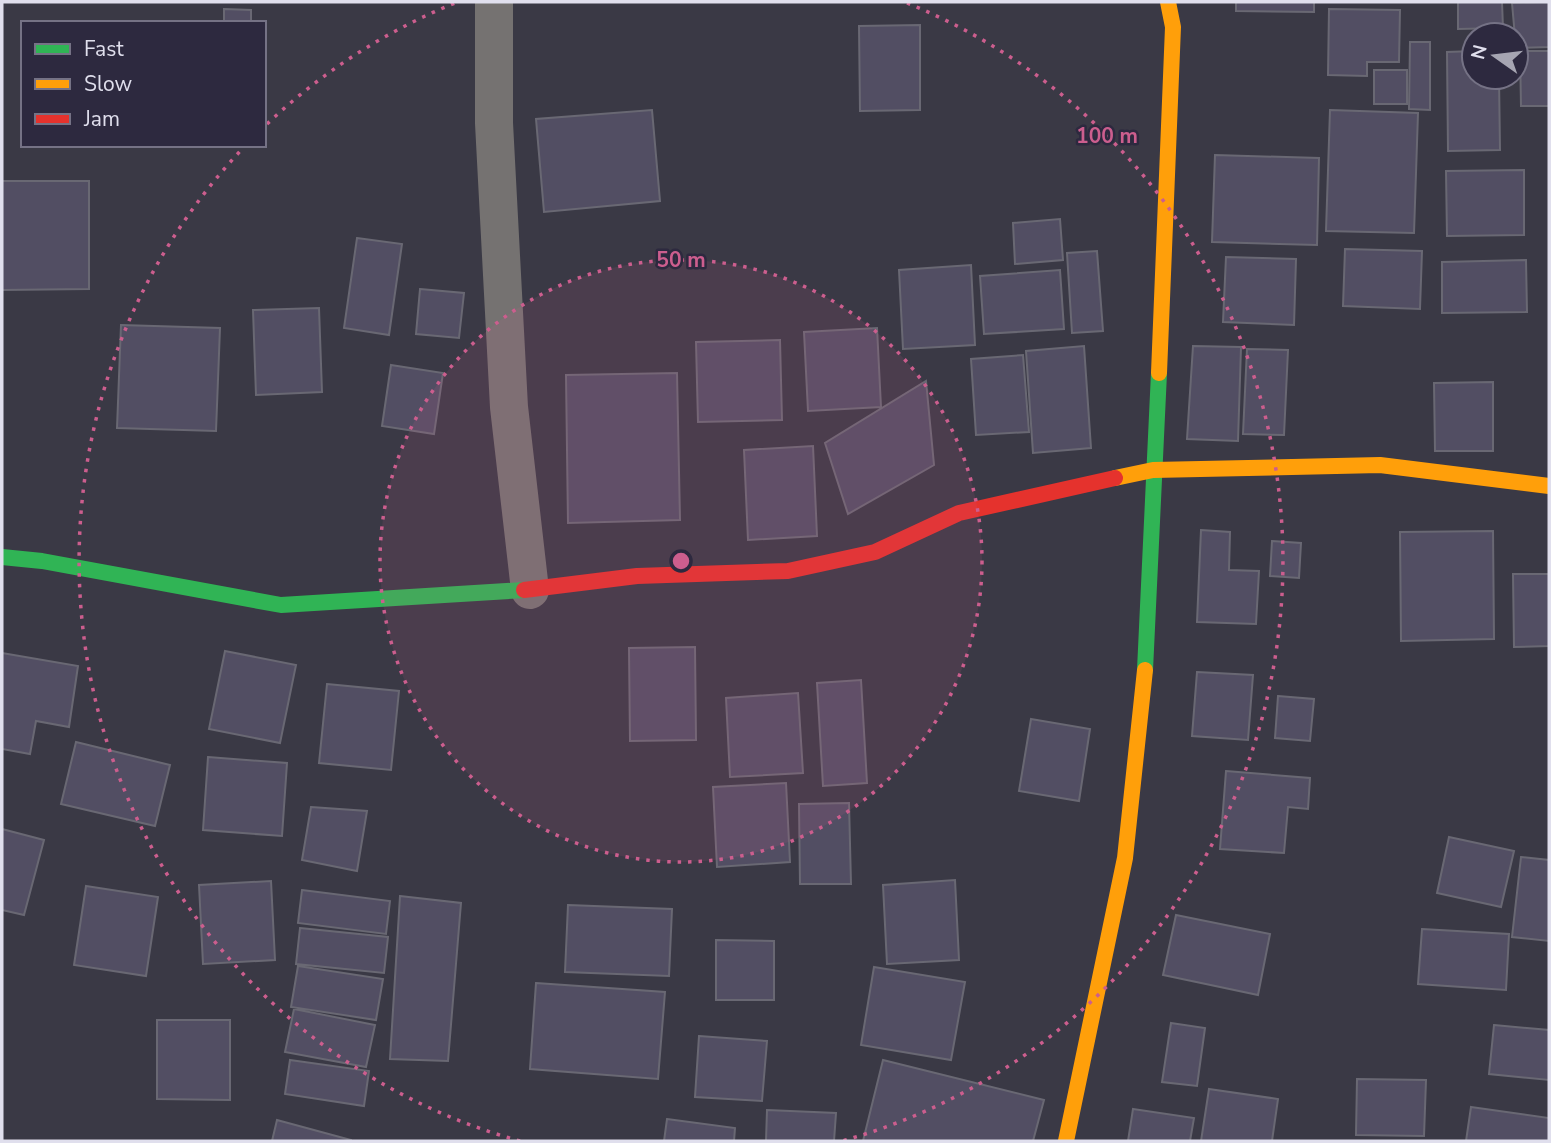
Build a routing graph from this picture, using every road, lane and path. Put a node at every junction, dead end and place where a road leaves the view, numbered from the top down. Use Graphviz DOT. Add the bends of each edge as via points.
graph roads {
  1 [pos="494,2"];
  2 [pos="1168,2"];
  3 [pos="1153,470"];
  4 [pos="1549,486"];
  5 [pos="2,557"];
  6 [pos="530,590"];
  7 [pos="1066,1141"];
  1 -- 6 [label="street" via="494,123 509,407"];
  2 -- 3 [label="main road" via="1173,26"];
  3 -- 4 [label="main road" via="1381,466"];
  3 -- 6 [label="main road" via="959,513 875,552 788,571 637,576"];
  3 -- 7 [label="main road" via="1147,649 1125,859"];
  5 -- 6 [label="main road" via="281,605"];
}
